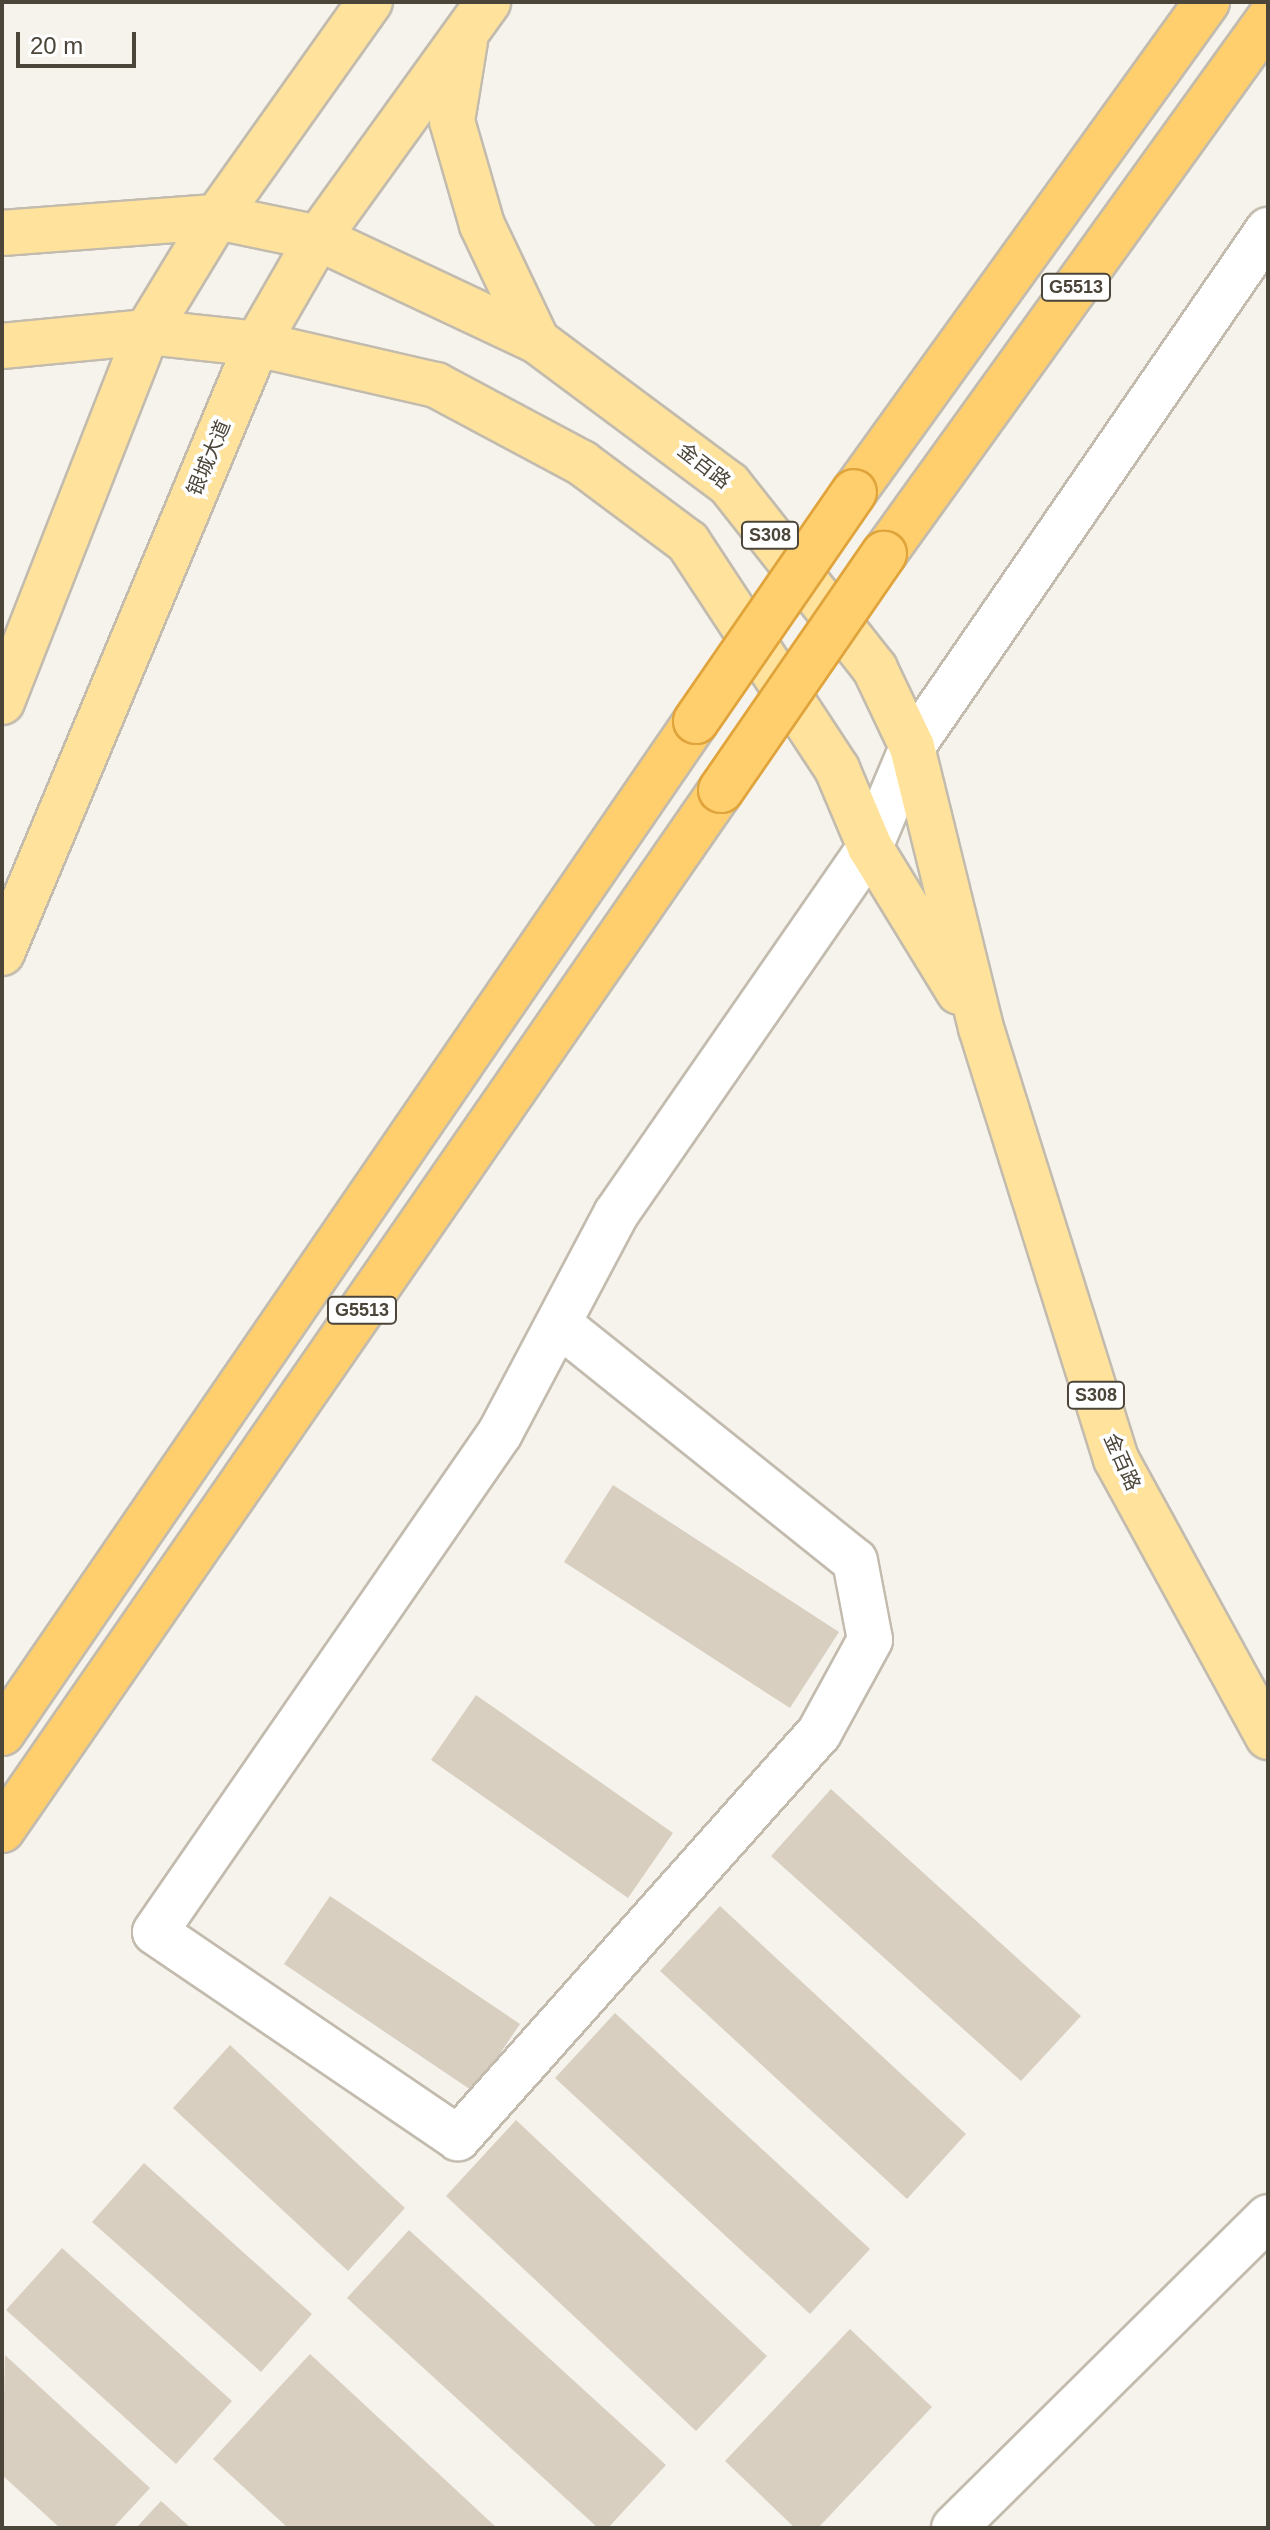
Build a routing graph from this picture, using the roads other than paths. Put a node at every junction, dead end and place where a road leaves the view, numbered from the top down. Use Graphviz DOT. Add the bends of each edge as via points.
graph roads {
  1 [pos="370,2"];
  2 [pos="1207,2"];
  3 [pos="477,17"];
  4 [pos="1268,20"];
  5 [pos="217,217"];
  6 [pos="1268,230"];
  7 [pos="2,233"];
  8 [pos="318,238"];
  9 [pos="147,332"];
  10 [pos="537,341"];
  11 [pos="257,344"];
  12 [pos="2,346"];
  13 [pos="2,702"];
  14 [pos="912,747"];
  15 [pos="870,847"];
  16 [pos="2,953"];
  17 [pos="981,1028"];
  18 [pos="559,1324"];
  19 [pos="2,1733"];
  20 [pos="1268,1737"];
  21 [pos="2,1830"];
  22 [pos="1268,2217"];
  23 [pos="954,2528"];
  1 -- 5 [label="main road"];
  2 -- 19 [label="highway, G5513, bridge" via="854,492"];
  3 -- 8 [label="main road, 银城大道"];
  3 -- 10 [label="main road" via="452,121 482,225"];
  4 -- 21 [label="highway, G5513, bridge" via="884,554"];
  5 -- 7 [label="main road, 金百路"];
  5 -- 8 [label="main road, 金百路"];
  5 -- 9 [label="main road"];
  6 -- 14 [label="street"];
  8 -- 10 [label="main road, 金百路 / S308"];
  8 -- 11 [label="main road, 银城大道"];
  9 -- 11 [label="main road, 金百路"];
  9 -- 12 [label="main road, 金百路"];
  9 -- 13 [label="main road"];
  10 -- 14 [label="main road, 金百路 / S308" via="729,484 875,669"];
  11 -- 15 [label="main road, 金百路 / S308" via="436,385 582,463 688,542 837,769"];
  11 -- 16 [label="main road, 银城大道"];
  14 -- 15 [label="street"];
  14 -- 17 [label="main road, 金百路 / S308"];
  15 -- 17 [label="main road, 金百路 / S308"];
  15 -- 18 [label="street" via="616,1214"];
  17 -- 20 [label="main road, 金百路 / S308" via="1116,1459"];
  18 -- 18 [label="street" via="500,1433 155,1932 458,2138 819,1733 870,1640 855,1561"];
  22 -- 23 [label="street"];
}
